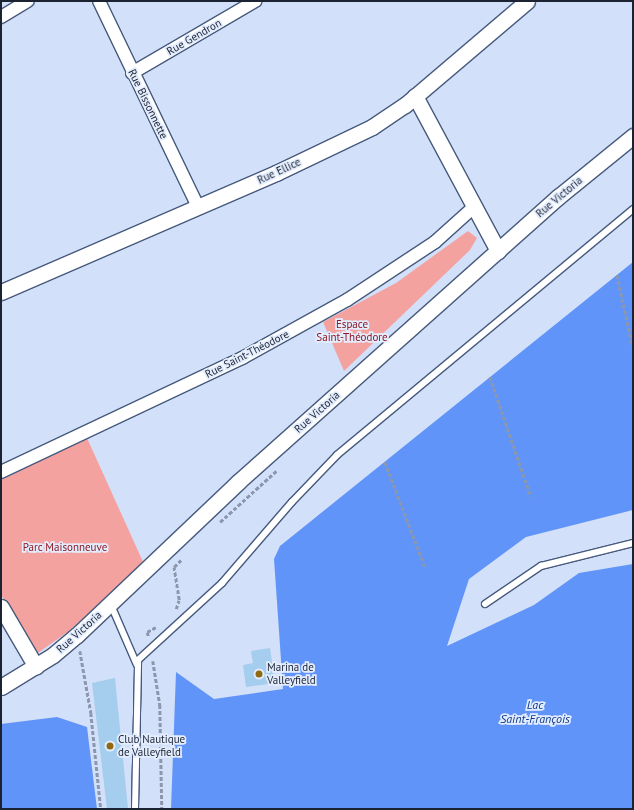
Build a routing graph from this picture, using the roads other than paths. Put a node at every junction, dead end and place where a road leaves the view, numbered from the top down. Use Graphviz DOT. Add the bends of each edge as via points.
graph roads {
  1 [pos="28,1"];
  2 [pos="98,1"];
  3 [pos="255,1"];
  4 [pos="527,1"];
  5 [pos="1,17"];
  6 [pos="132,73"];
  7 [pos="415,96"];
  8 [pos="633,136"];
  9 [pos="475,206"];
  10 [pos="198,207"];
  11 [pos="633,209"];
  12 [pos="498,251"];
  13 [pos="1,292"];
  14 [pos="1,472"];
  15 [pos="633,543"];
  16 [pos="110,604"];
  17 [pos="485,604"];
  18 [pos="1,608"];
  19 [pos="137,666"];
  20 [pos="36,667"];
  21 [pos="1,687"];
  22 [pos="135,809"];
  1 -- 5 [label="street"];
  2 -- 6 [label="street, Rue Bissonnette"];
  3 -- 6 [label="street, Rue Gendron"];
  4 -- 7 [label="street, Rue Ellice"];
  6 -- 10 [label="street, Rue Bissonnette"];
  7 -- 9 [label="street"];
  7 -- 10 [label="street, Rue Ellice" via="372,127"];
  8 -- 12 [label="street, Rue Victoria"];
  9 -- 12 [label="street"];
  9 -- 14 [label="street, Rue Saint-Théodore" via="435,242 348,300 242,358"];
  10 -- 13 [label="street, Rue Ellice"];
  11 -- 19 [label="lane" via="337,455 292,502 222,583 138,660"];
  12 -- 16 [label="street, Rue Victoria" via="238,482"];
  15 -- 17 [label="lane" via="541,566"];
  16 -- 19 [label="lane"];
  16 -- 20 [label="street, Rue Victoria" via="77,635"];
  18 -- 20 [label="street"];
  19 -- 22 [label="lane"];
  20 -- 21 [label="street, Rue Victoria"];
}
